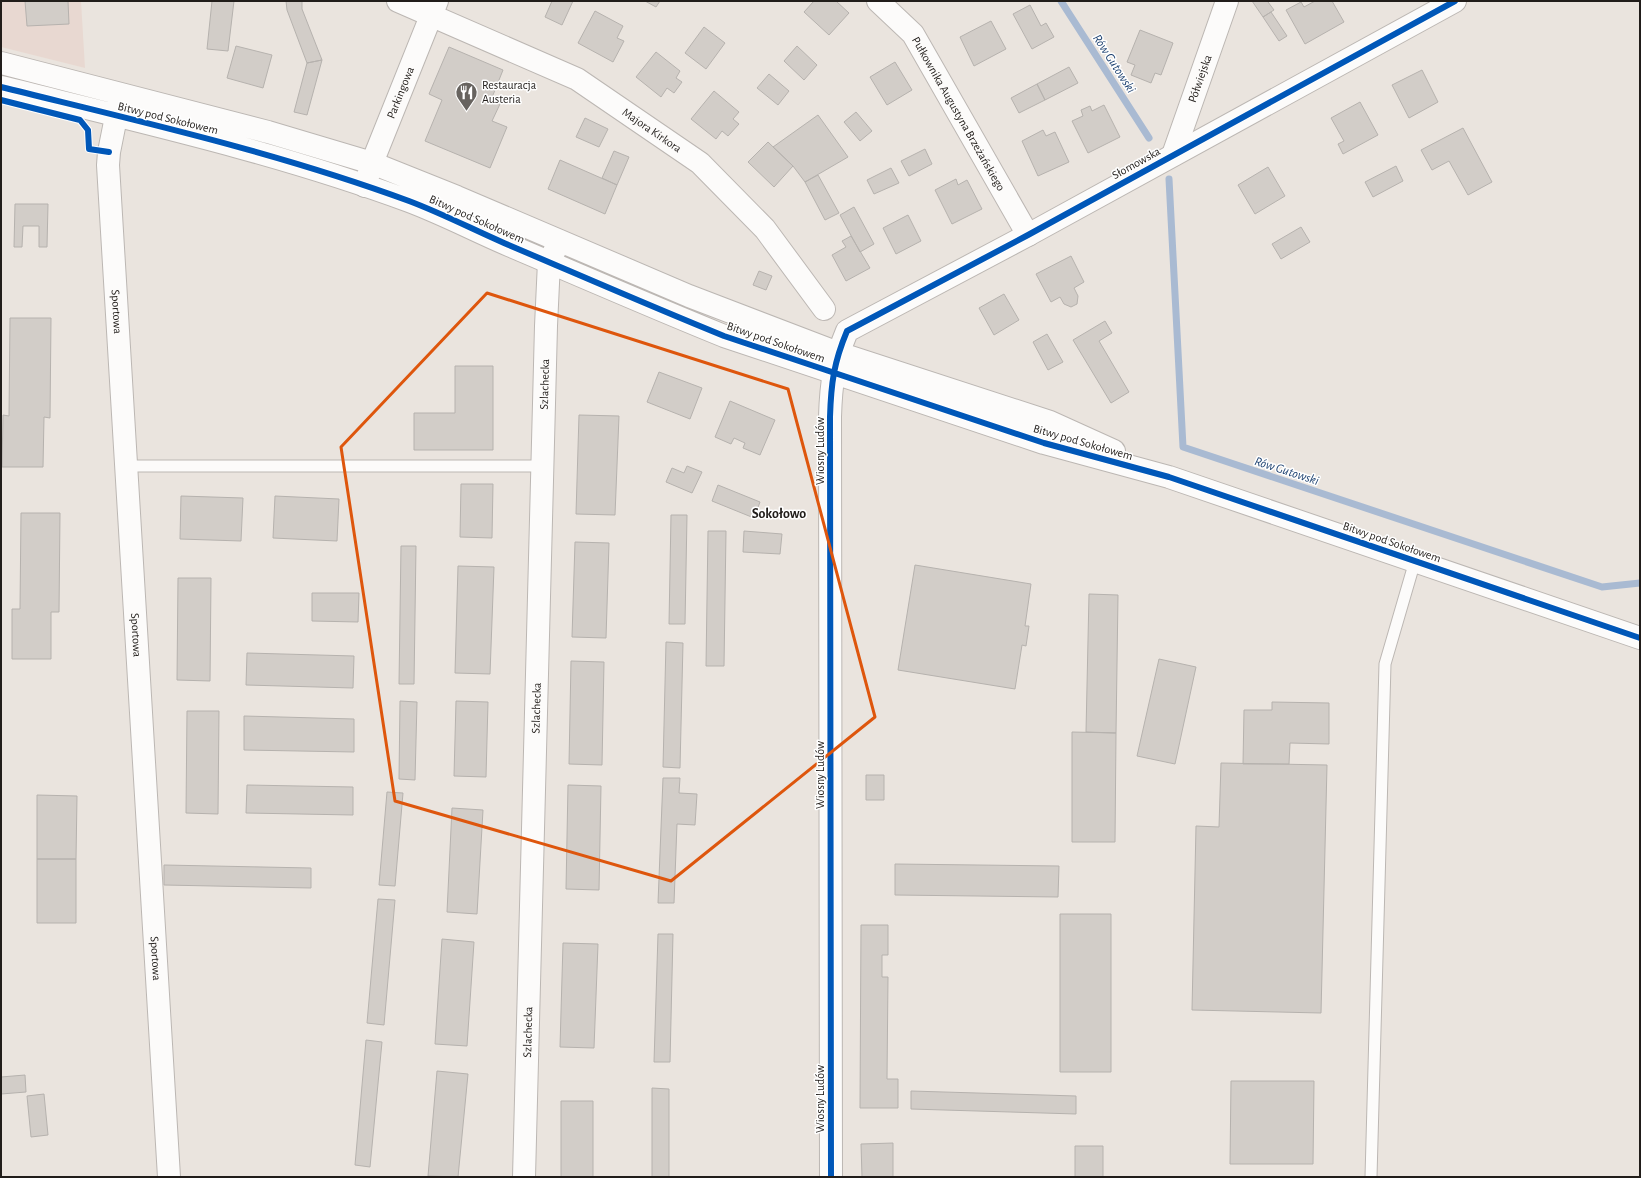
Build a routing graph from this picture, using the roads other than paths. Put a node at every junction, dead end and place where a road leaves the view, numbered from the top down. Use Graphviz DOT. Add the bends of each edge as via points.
graph roads {
  1 [pos="398,1"];
  2 [pos="878,1"];
  3 [pos="1227,1"];
  4 [pos="1455,1"];
  5 [pos="434,8"];
  6 [pos="1,63"];
  7 [pos="1,87"];
  8 [pos="121,94"];
  9 [pos="116,115"];
  10 [pos="1173,155"];
  11 [pos="372,163"];
  12 [pos="366,186"];
  13 [pos="1028,235"];
  14 [pos="558,242"];
  15 [pos="549,262"];
  16 [pos="824,309"];
  17 [pos="838,353"];
  18 [pos="833,374"];
  19 [pos="127,466"];
  20 [pos="542,466"];
  21 [pos="1169,477"];
  22 [pos="1415,561"];
  23 [pos="1640,638"];
  24 [pos="169,1177"];
  25 [pos="524,1177"];
  26 [pos="831,1177"];
  27 [pos="1372,1177"];
  1 -- 5 [label="street, Majora Kirkora"];
  2 -- 13 [label="street, Pułkownika Augustyna Brzeżańskiego" via="913,34"];
  3 -- 10 [label="street, Półwiejska"];
  4 -- 10 [label="street, Słomowska"];
  5 -- 11 [label="street, Parkingowa"];
  5 -- 16 [label="street, Majora Kirkora" via="577,79 700,163 765,229"];
  6 -- 8 [label="street, Bitwy pod Sokołowem"];
  7 -- 9 [label="street, Bitwy pod Sokołowem"];
  8 -- 9 [label="street, Sportowa"];
  8 -- 11 [label="street, Bitwy pod Sokołowem" via="268,132"];
  9 -- 12 [label="street, Bitwy pod Sokołowem" via="283,160"];
  9 -- 19 [label="street, Sportowa" via="108,166"];
  10 -- 13 [label="street, Słomowska"];
  11 -- 12 [label="street, Parkingowa"];
  11 -- 14 [label="street, Bitwy pod Sokołowem"];
  12 -- 15 [label="street, Bitwy pod Sokołowem" via="411,202"];
  13 -- 17 [label="street, Słomowska" via="847,331"];
  14 -- 15 [label="street, Szlachecka"];
  14 -- 17 [label="street, Bitwy pod Sokołowem"];
  15 -- 18 [label="street, Bitwy pod Sokołowem" via="717,333"];
  15 -- 20 [label="street, Szlachecka"];
  17 -- 18 [label="street, Wiosny Ludów"];
  17 -- 21 [label="street, Bitwy pod Sokołowem" via="1050,422"];
  18 -- 21 [label="street, Bitwy pod Sokołowem" via="1044,443"];
  18 -- 26 [label="street, Wiosny Ludów" via="830,417"];
  19 -- 20 [label="lane"];
  19 -- 24 [label="street, Sportowa"];
  20 -- 25 [label="street, Szlachecka"];
  21 -- 22 [label="street, Bitwy pod Sokołowem"];
  22 -- 23 [label="street, Bitwy pod Sokołowem"];
  22 -- 27 [label="lane" via="1385,664"];
}
